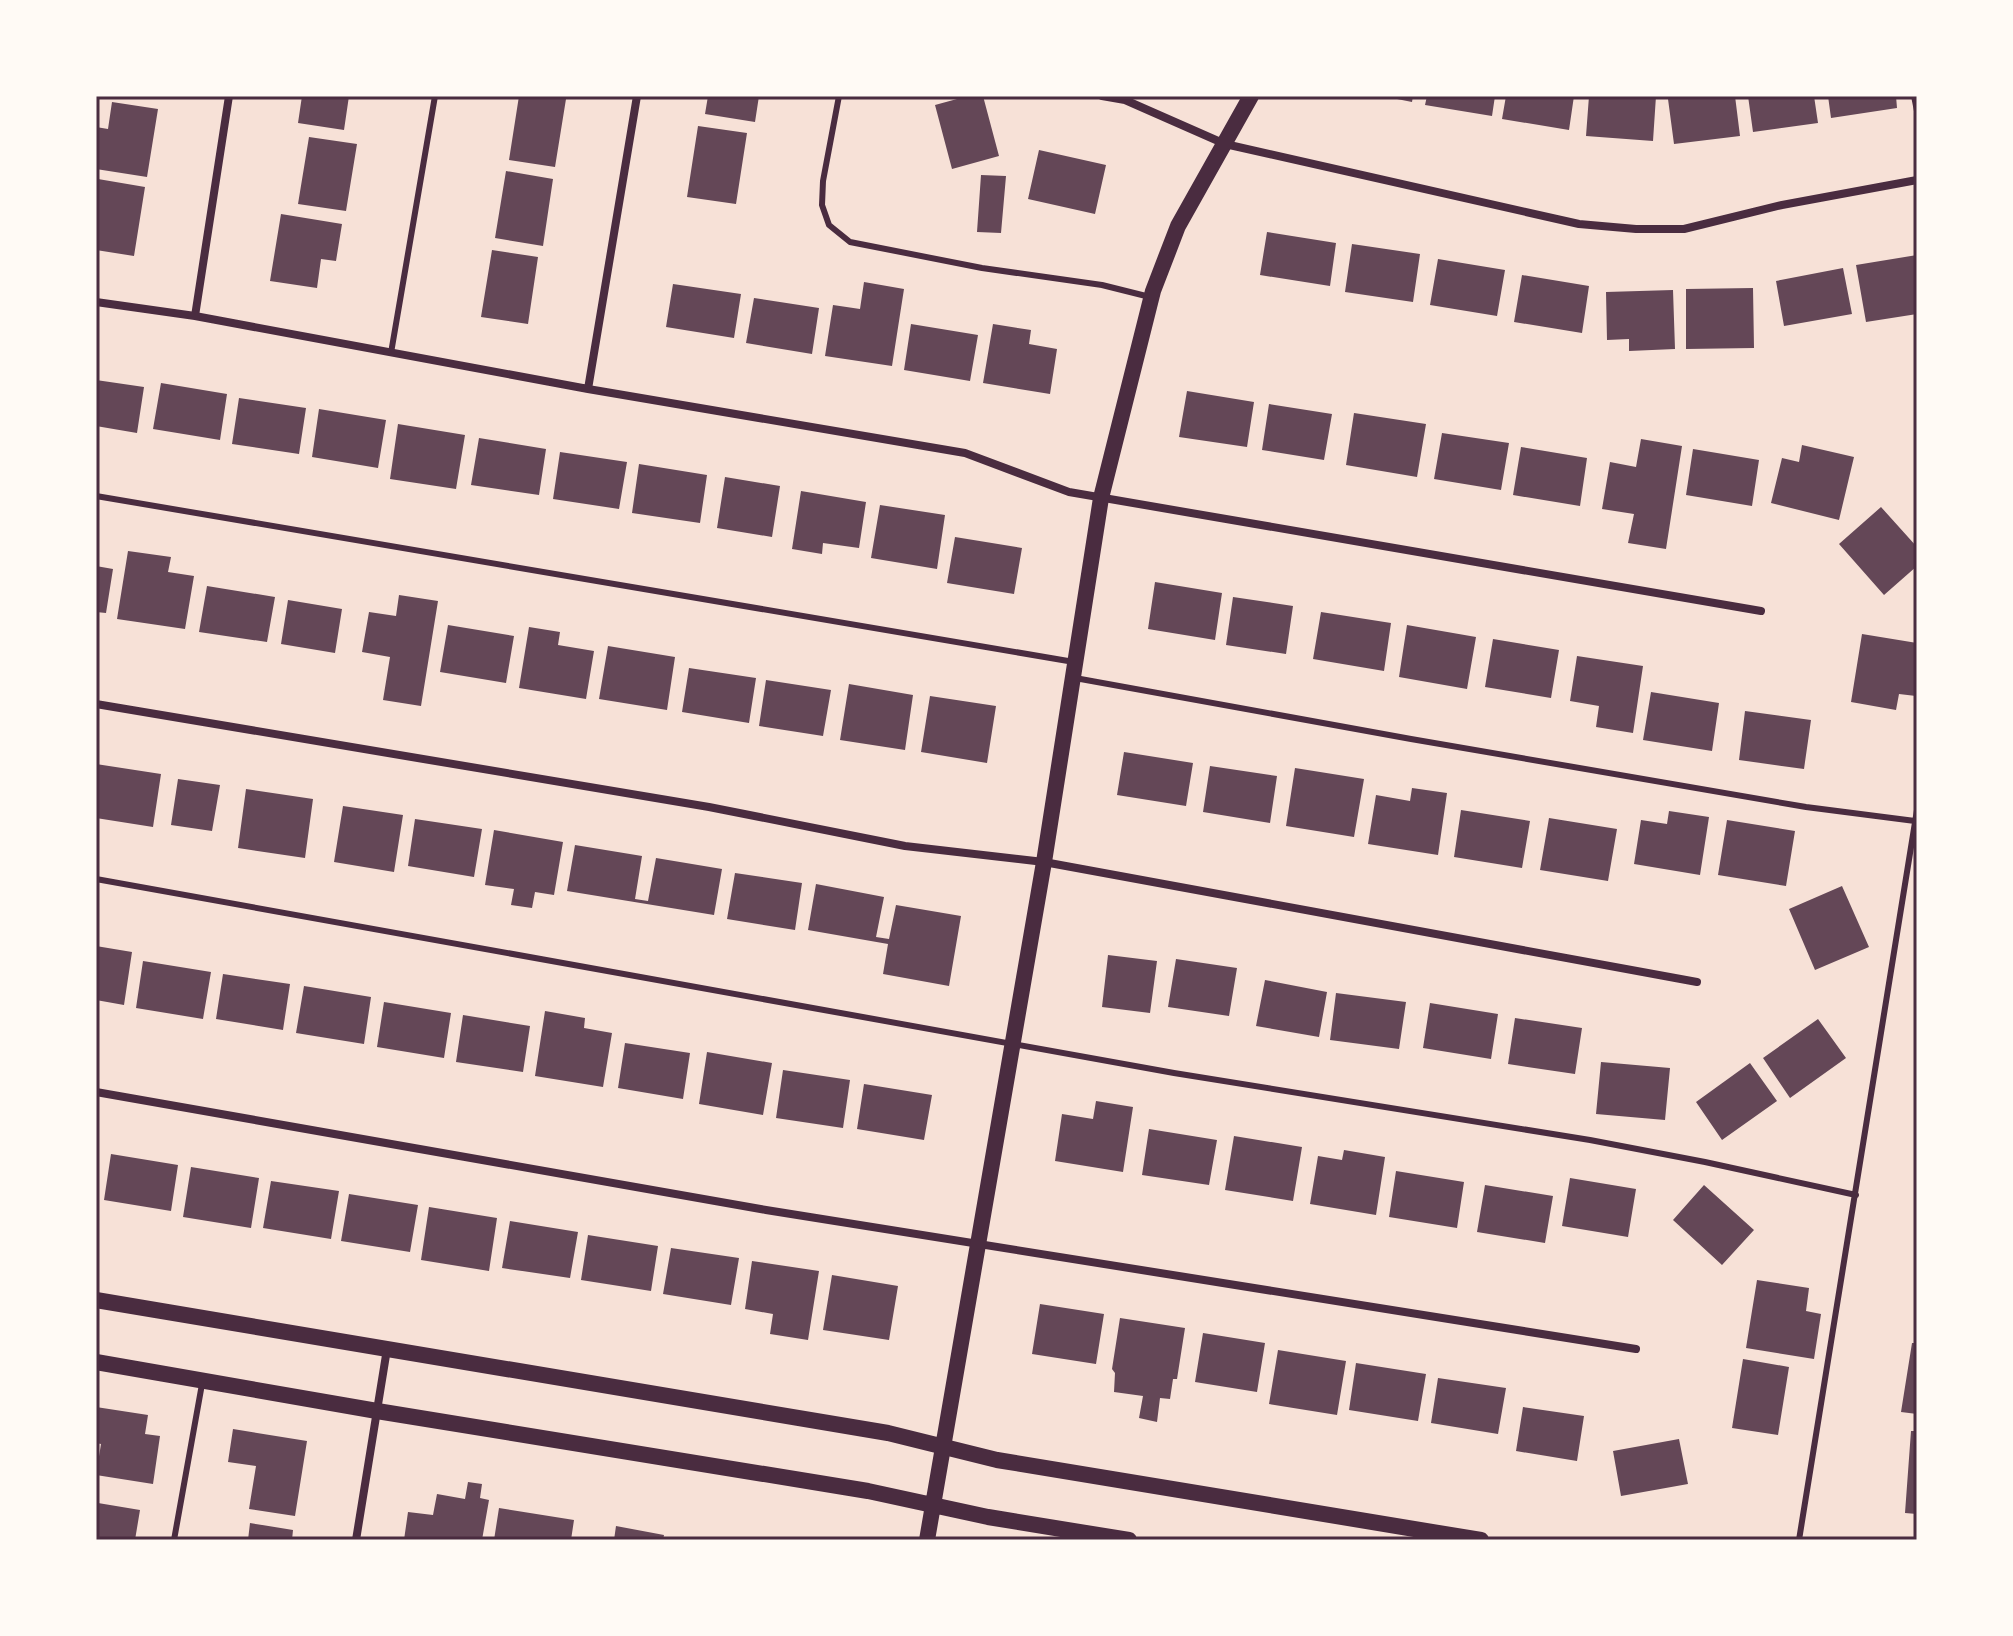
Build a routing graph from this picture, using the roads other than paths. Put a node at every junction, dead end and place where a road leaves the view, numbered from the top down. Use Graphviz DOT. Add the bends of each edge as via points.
graph roads {
  1 [pos="229,96"];
  2 [pos="435,96"];
  3 [pos="637,96"];
  4 [pos="839,96"];
  5 [pos="1102,96"];
  6 [pos="1251,96"];
  7 [pos="1914,96"];
  8 [pos="1917,111"];
  9 [pos="1225,144"];
  10 [pos="1917,180"];
  11 [pos="1152,297"];
  12 [pos="96,302"];
  13 [pos="195,316"];
  14 [pos="391,353"];
  15 [pos="588,389"];
  16 [pos="96,496"];
  17 [pos="1101,498"];
  18 [pos="1761,611"];
  19 [pos="1073,670"];
  20 [pos="96,704"];
  21 [pos="1917,810"];
  22 [pos="1915,821"];
  23 [pos="1044,862"];
  24 [pos="96,879"];
  25 [pos="1697,982"];
  26 [pos="1013,1043"];
  27 [pos="96,1092"];
  28 [pos="1856,1195"];
  29 [pos="978,1244"];
  30 [pos="96,1300"];
  31 [pos="387,1349"];
  32 [pos="1636,1349"];
  33 [pos="96,1362"];
  34 [pos="203,1381"];
  35 [pos="377,1411"];
  36 [pos="943,1447"];
  37 [pos="933,1505"];
  38 [pos="174,1540"];
  39 [pos="356,1540"];
  40 [pos="927,1540"];
  41 [pos="1129,1540"];
  42 [pos="1481,1540"];
  43 [pos="1799,1540"];
  1 -- 13 [label="street"];
  2 -- 14 [label="lane"];
  3 -- 15 [label="street"];
  4 -- 11 [label="lane" via="822,205 829,225 850,242"];
  5 -- 9 [label="street" via="1125,100"];
  6 -- 9 [label="main road"];
  7 -- 8 [label="lane"];
  9 -- 10 [label="street" via="1579,224 1636,229 1684,229"];
  9 -- 11 [label="main road" via="1178,226"];
  11 -- 17 [label="main road"];
  12 -- 13 [label="street"];
  13 -- 14 [label="street"];
  14 -- 15 [label="street"];
  15 -- 17 [label="street" via="965,453 1052,487"];
  16 -- 19 [label="lane"];
  17 -- 18 [label="street"];
  17 -- 19 [label="main road"];
  19 -- 22 [label="lane" via="1397,737"];
  19 -- 23 [label="main road"];
  20 -- 23 [label="street" via="709,807 905,846"];
  21 -- 22 [label="lane"];
  22 -- 28 [label="lane"];
  23 -- 25 [label="street"];
  23 -- 26 [label="main road"];
  24 -- 26 [label="lane"];
  26 -- 28 [label="lane" via="1590,1140"];
  26 -- 29 [label="main road"];
  27 -- 29 [label="street"];
  28 -- 43 [label="lane"];
  29 -- 32 [label="street"];
  29 -- 36 [label="main road"];
  30 -- 31 [label="main road"];
  31 -- 35 [label="street"];
  31 -- 36 [label="main road" via="888,1433"];
  33 -- 34 [label="main road"];
  34 -- 35 [label="main road"];
  34 -- 38 [label="lane"];
  35 -- 37 [label="main road"];
  35 -- 39 [label="street"];
  36 -- 37 [label="main road"];
  36 -- 42 [label="main road"];
  37 -- 40 [label="main road"];
  37 -- 41 [label="main road"];
}
